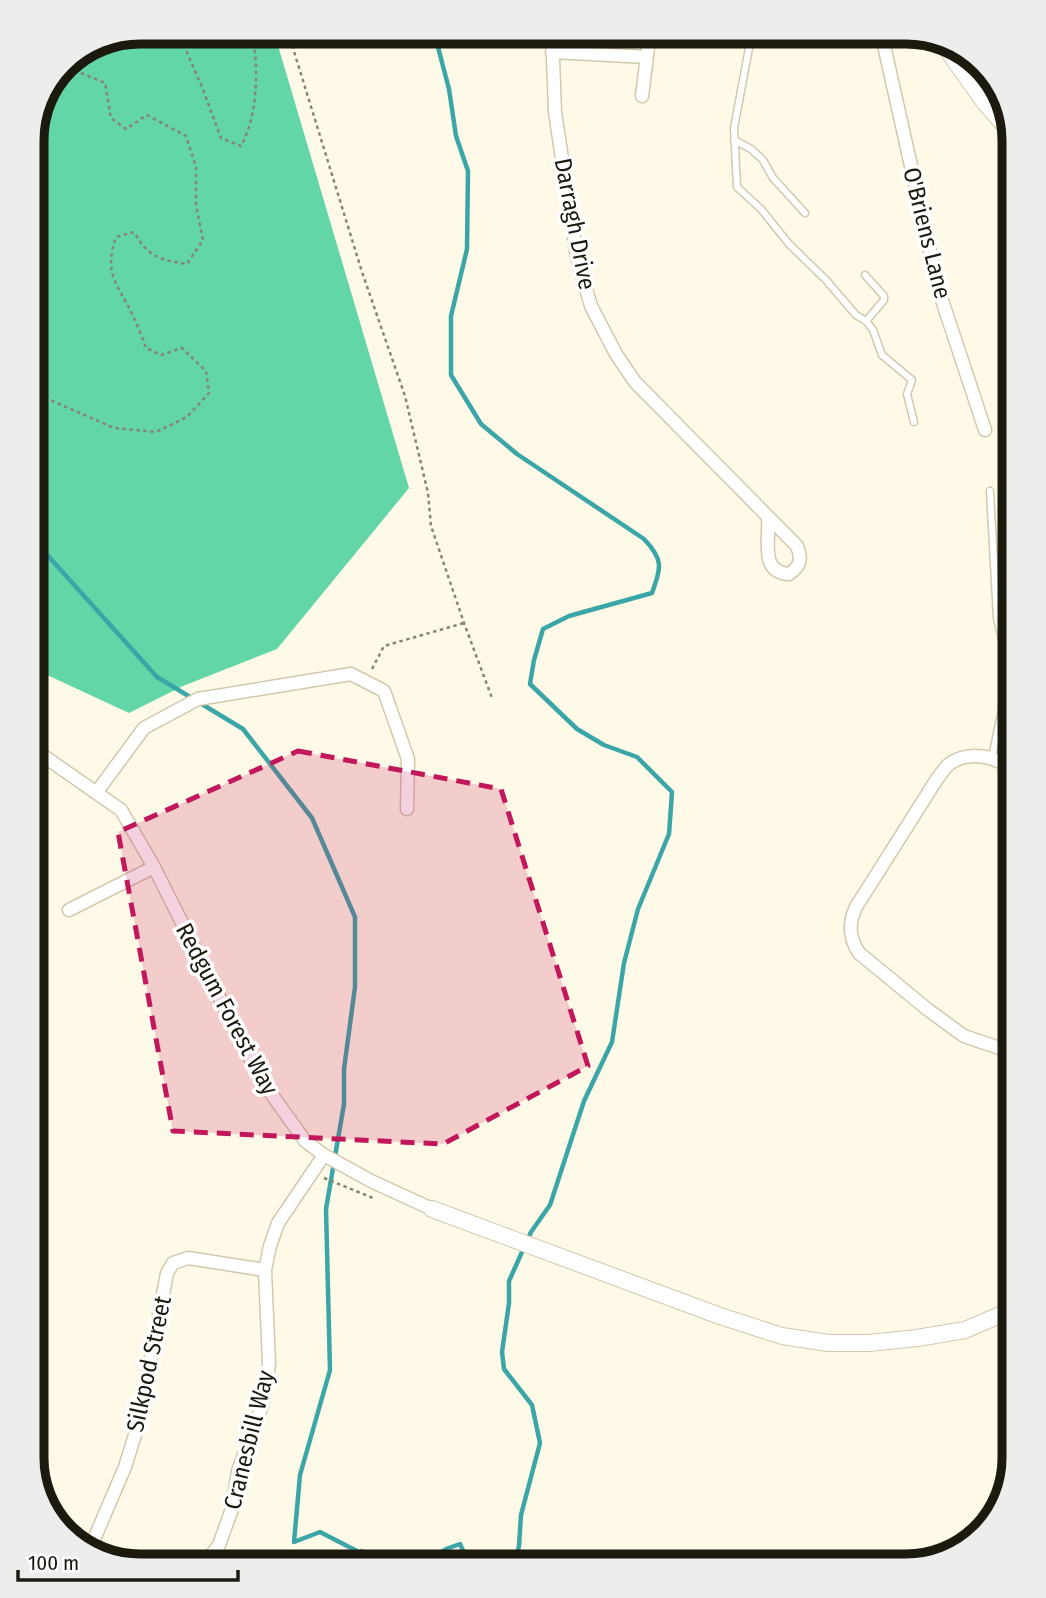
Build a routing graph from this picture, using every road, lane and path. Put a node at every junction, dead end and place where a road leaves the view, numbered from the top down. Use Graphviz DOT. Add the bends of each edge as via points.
graph roads {
  1 [pos="183,44"];
  2 [pos="254,44"];
  3 [pos="292,44"];
  4 [pos="552,44"];
  5 [pos="649,44"];
  6 [pos="749,44"];
  7 [pos="884,44"];
  8 [pos="552,52"];
  9 [pos="951,55"];
  10 [pos="647,57"];
  11 [pos="74,70"];
  12 [pos="642,96"];
  13 [pos="1000,120"];
  14 [pos="734,140"];
  15 [pos="805,213"];
  16 [pos="865,275"];
  17 [pos="866,321"];
  18 [pos="44,397"];
  19 [pos="914,422"];
  20 [pos="985,430"];
  21 [pos="990,491"];
  22 [pos="768,519"];
  23 [pos="464,623"];
  24 [pos="1002,639"];
  25 [pos="365,681"];
  26 [pos="492,698"];
  27 [pos="1002,710"];
  28 [pos="44,756"];
  29 [pos="992,757"];
  30 [pos="1002,763"];
  31 [pos="96,793"];
  32 [pos="407,809"];
  33 [pos="154,867"];
  34 [pos="69,909"];
  35 [pos="1002,1049"];
  36 [pos="324,1155"];
  37 [pos="318,1182"];
  38 [pos="376,1199"];
  39 [pos="432,1209"];
  40 [pos="265,1270"];
  41 [pos="1002,1313"];
  42 [pos="93,1542"];
  43 [pos="362,1549"];
  44 [pos="212,1554"];
  45 [pos="359,1554"];
  1 -- 2 [label="path" via="221,138 241,146 248,133 254,91"];
  3 -- 23 [label="path" via="405,396 428,493 431,526"];
  4 -- 8 [label="street, Darragh Drive"];
  5 -- 10 [label="street"];
  6 -- 14 [label="lane"];
  7 -- 20 [label="street, O'Briens Lane" via="939,291"];
  8 -- 10 [label="street"];
  8 -- 22 [label="street, Darragh Drive" via="555,112 577,258 592,306 635,382"];
  9 -- 13 [label="street"];
  10 -- 12 [label="street"];
  11 -- 18 [label="path" via="105,83 111,118 126,129 147,115 186,136 196,167 196,205 203,240 187,264 162,260 143,248 134,232 116,237 111,263 113,283 146,348 161,355 182,348 206,371 209,393 187,417 156,432 114,428"];
  14 -- 15 [label="lane" via="763,160"];
  14 -- 17 [label="lane" via="737,187"];
  16 -- 17 [label="lane" via="884,296"];
  17 -- 19 [label="lane" via="882,355 912,380 907,394"];
  21 -- 24 [label="lane"];
  23 -- 25 [label="path" via="384,646"];
  23 -- 26 [label="path"];
  25 -- 31 [label="street" via="351,674 198,699 144,728"];
  25 -- 32 [label="street" via="384,691 408,758"];
  27 -- 29 [label="lane"];
  28 -- 31 [label="street, Redgum Forest Way"];
  29 -- 30 [label="street"];
  29 -- 35 [label="street" via="963,758 948,765 856,907 850,932 859,953 936,1016 964,1036"];
  31 -- 33 [label="street, Redgum Forest Way" via="121,810"];
  33 -- 34 [label="street"];
  33 -- 36 [label="street, Redgum Forest Way" via="260,1077 305,1141"];
  36 -- 39 [label="street, Redgum Forest Way"];
  36 -- 40 [label="street, Cranesbill Way" via="278,1223"];
  37 -- 38 [label="path" via="323,1178 335,1181"];
  39 -- 41 [label="street, Redgum Forest Way" via="782,1336 869,1343 965,1330"];
  40 -- 42 [label="street, Silkpod Street" via="188,1258 173,1263 167,1273 139,1422"];
  40 -- 44 [label="street, Cranesbill Way" via="269,1364 262,1406 238,1471 228,1521"];
  43 -- 45 [label="path"];
}
